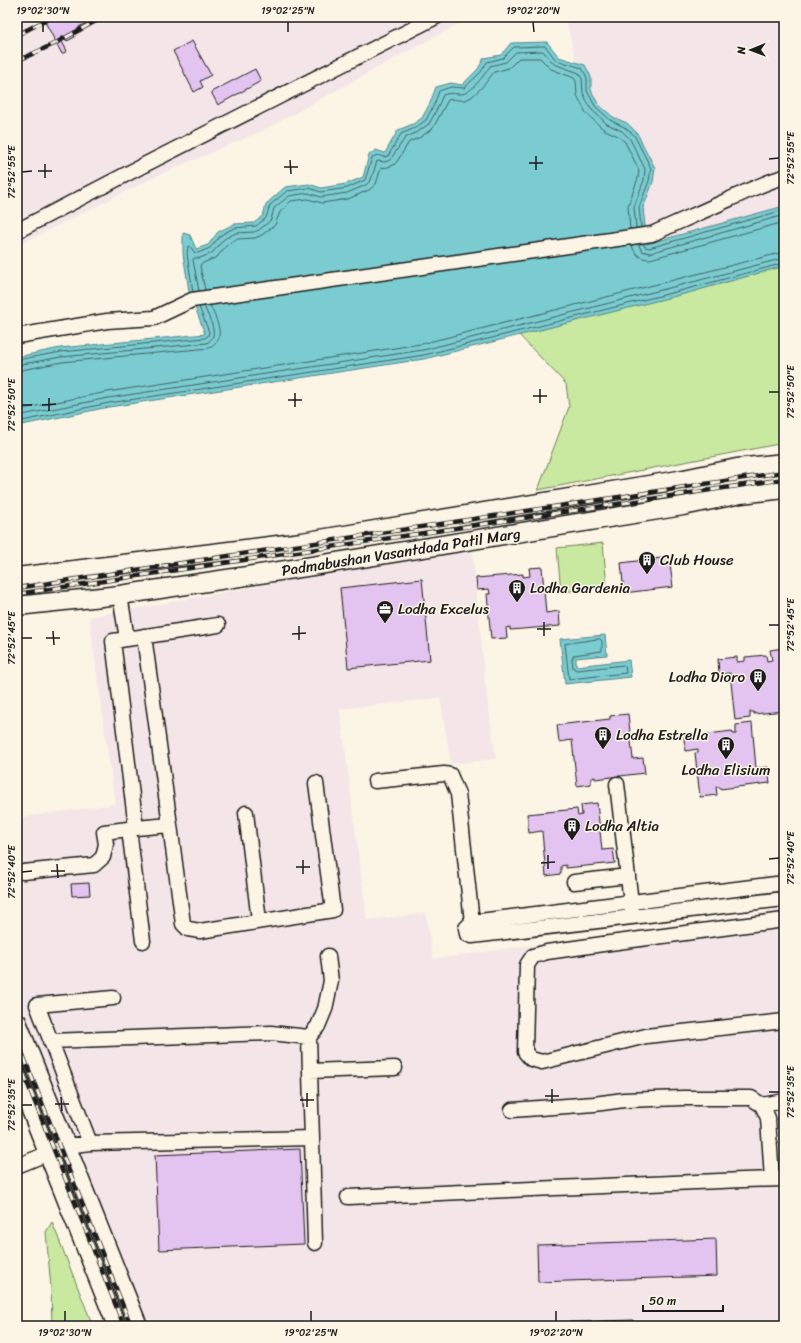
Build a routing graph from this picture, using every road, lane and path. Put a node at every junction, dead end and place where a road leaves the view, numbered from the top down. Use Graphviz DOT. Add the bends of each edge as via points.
graph roads {
  1 [pos="436,17"];
  2 [pos="784,177"];
  3 [pos="17,231"];
  4 [pos="17,336"];
  5 [pos="784,463"];
  6 [pos="784,489"];
  7 [pos="238,550"];
  8 [pos="208,554"];
  9 [pos="17,577"];
  10 [pos="241,577"];
  11 [pos="211,581"];
  12 [pos="120,595"];
  13 [pos="17,606"];
  14 [pos="218,625"];
  15 [pos="144,636"];
  16 [pos="126,639"];
  17 [pos="375,781"];
  18 [pos="316,783"];
  19 [pos="617,784"];
  20 [pos="246,813"];
  21 [pos="170,825"];
  22 [pos="132,828"];
  23 [pos="23,872"];
  24 [pos="628,876"];
  25 [pos="574,882"];
  26 [pos="784,884"];
  27 [pos="784,899"];
  28 [pos="631,902"];
  29 [pos="633,917"];
  30 [pos="784,920"];
  31 [pos="259,921"];
  32 [pos="472,922"];
  33 [pos="143,941"];
  34 [pos="328,956"];
  35 [pos="113,998"];
  36 [pos="784,1021"];
  37 [pos="17,1022"];
  38 [pos="309,1037"];
  39 [pos="50,1041"];
  40 [pos="395,1068"];
  41 [pos="310,1071"];
  42 [pos="17,1075"];
  43 [pos="784,1101"];
  44 [pos="762,1105"];
  45 [pos="512,1110"];
  46 [pos="312,1138"];
  47 [pos="90,1143"];
  48 [pos="66,1146"];
  49 [pos="48,1154"];
  50 [pos="17,1166"];
  51 [pos="778,1179"];
  52 [pos="348,1196"];
  53 [pos="315,1243"];
  54 [pos="135,1318"];
  55 [pos="115,1322"];
  1 -- 3 [label="street"];
  2 -- 4 [label="street" via="769,181 652,234 192,300 154,318 107,321"];
  5 -- 7 [label="main road, Padmabushan Vasantdada Patil Marg" via="737,468 679,480 310,541"];
  6 -- 10 [label="main road, Padmabushan Vasantdada Patil Marg"];
  7 -- 8 [label="main road, Padmabushan Vasantdada Patil Marg"];
  7 -- 10 [label="main road"];
  8 -- 9 [label="main road, Padmabushan Vasantdada Patil Marg"];
  8 -- 11 [label="main road"];
  10 -- 11 [label="main road, Padmabushan Vasantdada Patil Marg"];
  11 -- 12 [label="main road, Padmabushan Vasantdada Patil Marg"];
  12 -- 13 [label="main road, Padmabushan Vasantdada Patil Marg"];
  12 -- 16 [label="street"];
  14 -- 15 [label="street"];
  15 -- 16 [label="street"];
  15 -- 21 [label="street"];
  16 -- 22 [label="street" via="114,641"];
  17 -- 32 [label="street" via="450,775 460,806"];
  18 -- 31 [label="street" via="333,910"];
  19 -- 24 [label="street"];
  20 -- 31 [label="street"];
  21 -- 22 [label="street"];
  21 -- 31 [label="street" via="183,924 188,929 200,931"];
  22 -- 23 [label="street" via="104,832 106,844 103,857 94,865"];
  22 -- 33 [label="street"];
  24 -- 25 [label="street"];
  24 -- 28 [label="street"];
  26 -- 28 [label="street"];
  27 -- 29 [label="street"];
  28 -- 29 [label="street"];
  28 -- 32 [label="street"];
  29 -- 32 [label="street" via="472,936 467,934 466,928"];
  30 -- 36 [label="street" via="602,944 533,956 527,965 524,1052 531,1059 542,1062 646,1036"];
  34 -- 38 [label="street" via="330,981 325,1009 318,1026"];
  35 -- 39 [label="street" via="37,1005"];
  37 -- 48 [label="main road"];
  38 -- 39 [label="street" via="271,1032"];
  38 -- 41 [label="street"];
  39 -- 47 [label="street"];
  40 -- 41 [label="street"];
  41 -- 46 [label="street"];
  42 -- 49 [label="main road"];
  43 -- 44 [label="street"];
  44 -- 45 [label="street" via="751,1098 683,1098 624,1100"];
  44 -- 51 [label="street" via="768,1118"];
  46 -- 47 [label="street"];
  46 -- 53 [label="street"];
  47 -- 48 [label="street"];
  48 -- 49 [label="street"];
  48 -- 54 [label="main road"];
  49 -- 50 [label="street"];
  49 -- 55 [label="main road"];
  51 -- 52 [label="street"];
  54 -- 55 [label="main road"];
}
